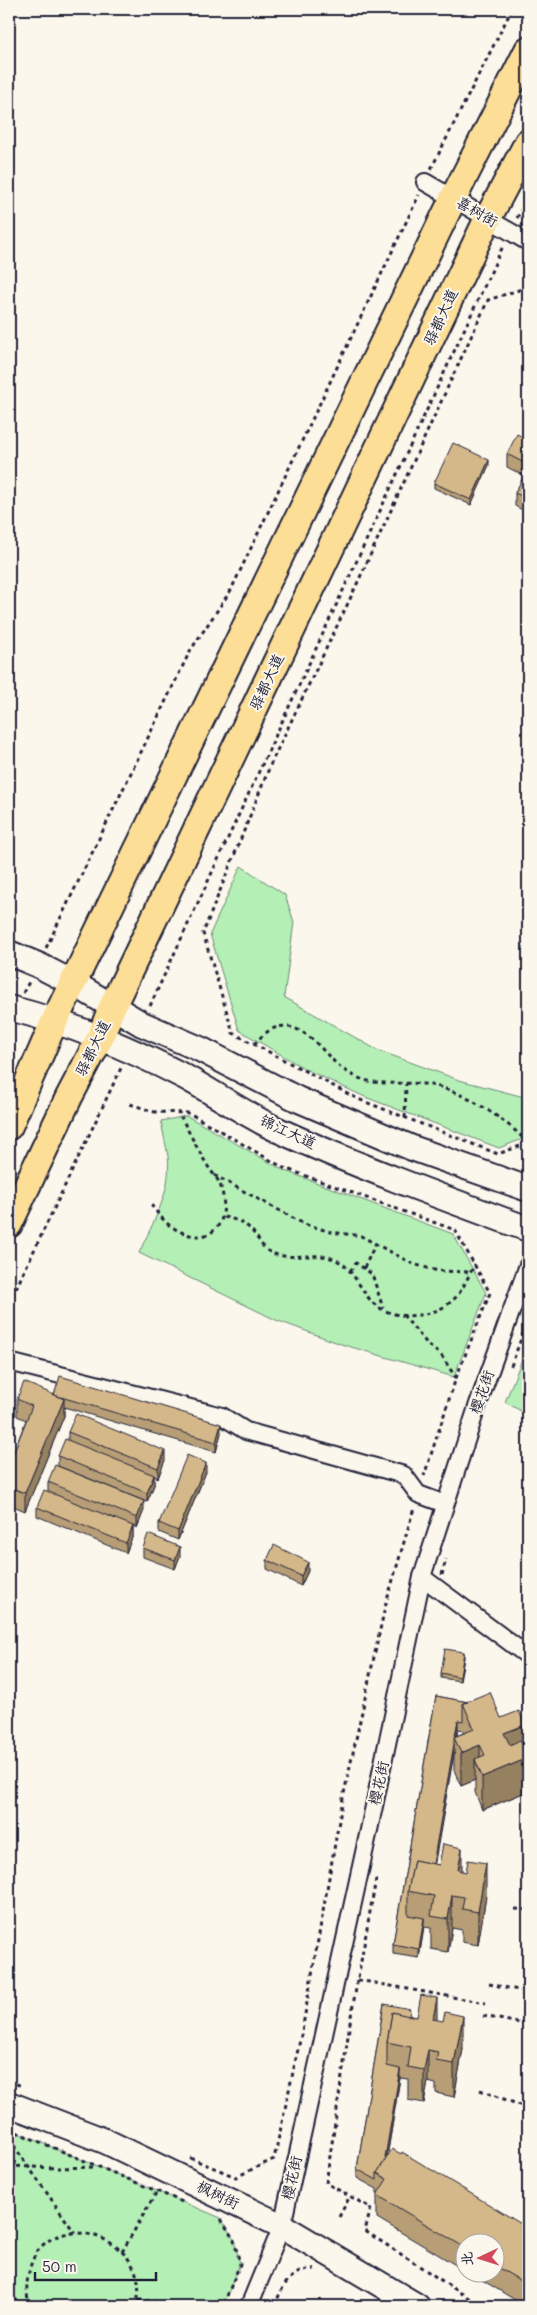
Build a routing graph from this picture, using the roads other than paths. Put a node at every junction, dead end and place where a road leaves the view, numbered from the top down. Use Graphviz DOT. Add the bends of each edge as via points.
graph roads {
  1 [pos="528,50"];
  2 [pos="528,142"];
  3 [pos="425,182"];
  4 [pos="453,199"];
  5 [pos="499,225"];
  6 [pos="528,242"];
  7 [pos="9,953"];
  8 [pos="73,984"];
  9 [pos="112,1007"];
  10 [pos="12,1009"];
  11 [pos="55,1020"];
  12 [pos="100,1038"];
  13 [pos="9,1126"];
  14 [pos="528,1189"];
  15 [pos="9,1224"];
  16 [pos="528,1229"];
  17 [pos="528,1264"];
  18 [pos="9,1362"];
  19 [pos="445,1504"];
  20 [pos="422,1577"];
  21 [pos="528,1656"];
  22 [pos="9,2104"];
  23 [pos="282,2226"];
  24 [pos="248,2306"];
  25 [pos="417,2306"];
  1 -- 4 [label="main road"];
  2 -- 5 [label="main road, 驿都大道"];
  3 -- 4 [label="street, 喜树街"];
  4 -- 5 [label="street, 喜树街"];
  4 -- 8 [label="main road"];
  5 -- 6 [label="street, 喜树街"];
  5 -- 9 [label="main road, 驿都大道"];
  7 -- 8 [label="main road"];
  8 -- 9 [label="main road"];
  8 -- 11 [label="main road"];
  9 -- 12 [label="main road, 驿都大道"];
  9 -- 14 [label="main road" via="296,1099 385,1137"];
  10 -- 11 [label="main road, 锦江大道"];
  11 -- 12 [label="main road, 锦江大道"];
  11 -- 13 [label="main road"];
  12 -- 15 [label="main road, 驿都大道"];
  12 -- 16 [label="main road, 锦江大道" via="184,1077 276,1129 394,1180"];
  17 -- 19 [label="street, 樱花街"];
  18 -- 19 [label="street" via="222,1416 246,1431 404,1475 418,1494"];
  19 -- 20 [label="street, 樱花街"];
  20 -- 21 [label="street"];
  20 -- 23 [label="street, 樱花街"];
  22 -- 23 [label="main road, 枫树街" via="105,2141"];
  23 -- 24 [label="street, 樱花街"];
  23 -- 25 [label="main road, 枫树街"];
}
